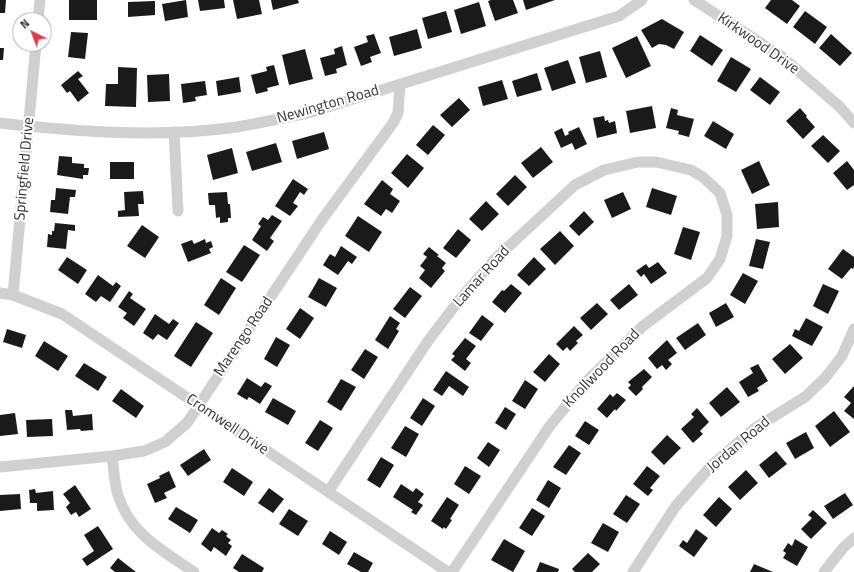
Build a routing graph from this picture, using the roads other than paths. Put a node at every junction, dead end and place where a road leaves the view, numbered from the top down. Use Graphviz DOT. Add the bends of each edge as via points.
graph roads {
  1 [pos="40,0"];
  2 [pos="642,0"];
  3 [pos="694,0"];
  4 [pos="39,12"];
  5 [pos="35,52"];
  6 [pos="400,84"];
  7 [pos="0,123"];
  8 [pos="854,123"];
  9 [pos="29,126"];
  10 [pos="174,132"];
  11 [pos="703,177"];
  12 [pos="178,212"];
  13 [pos="0,293"];
  14 [pos="13,295"];
  15 [pos="854,329"];
  16 [pos="198,406"];
  17 [pos="112,456"];
  18 [pos="0,467"];
  19 [pos="328,492"];
  20 [pos="854,538"];
  21 [pos="194,572"];
  22 [pos="448,572"];
  23 [pos="452,572"];
  24 [pos="632,572"];
  25 [pos="824,572"];
  1 -- 4 [label="street"];
  2 -- 6 [label="street, Newington Road" via="619,16"];
  3 -- 8 [label="street, Kirkwood Drive" via="781,56 840,107"];
  5 -- 9 [label="street, Springfield Drive"];
  6 -- 10 [label="street, Newington Road" via="308,113 236,127"];
  6 -- 16 [label="street, Marengo Road" via="398,113 393,123 321,221"];
  7 -- 9 [label="street, Newington Road"];
  9 -- 10 [label="street, Newington Road" via="110,133"];
  9 -- 14 [label="street, Springfield Drive"];
  10 -- 12 [label="street"];
  11 -- 19 [label="street, Lamar Road" via="691,170 656,162 638,162 604,170 575,185 495,259 460,299 428,341"];
  11 -- 23 [label="street, Knollwood Road" via="720,193 727,215 727,236 720,259 707,278 643,326 586,382 549,427"];
  13 -- 14 [label="street, Cromwell Drive"];
  14 -- 16 [label="street, Cromwell Drive" via="62,314"];
  15 -- 24 [label="street, Jordan Road" via="842,356 825,378 805,396 755,428 711,466 675,507"];
  16 -- 17 [label="street, Marengo Road" via="187,423 165,442 144,451"];
  16 -- 19 [label="street, Cromwell Drive"];
  17 -- 18 [label="street, Marengo Road"];
  17 -- 21 [label="street" via="117,494 133,526 148,541"];
  19 -- 22 [label="street, Cromwell Drive"];
  20 -- 25 [label="street"];
}
